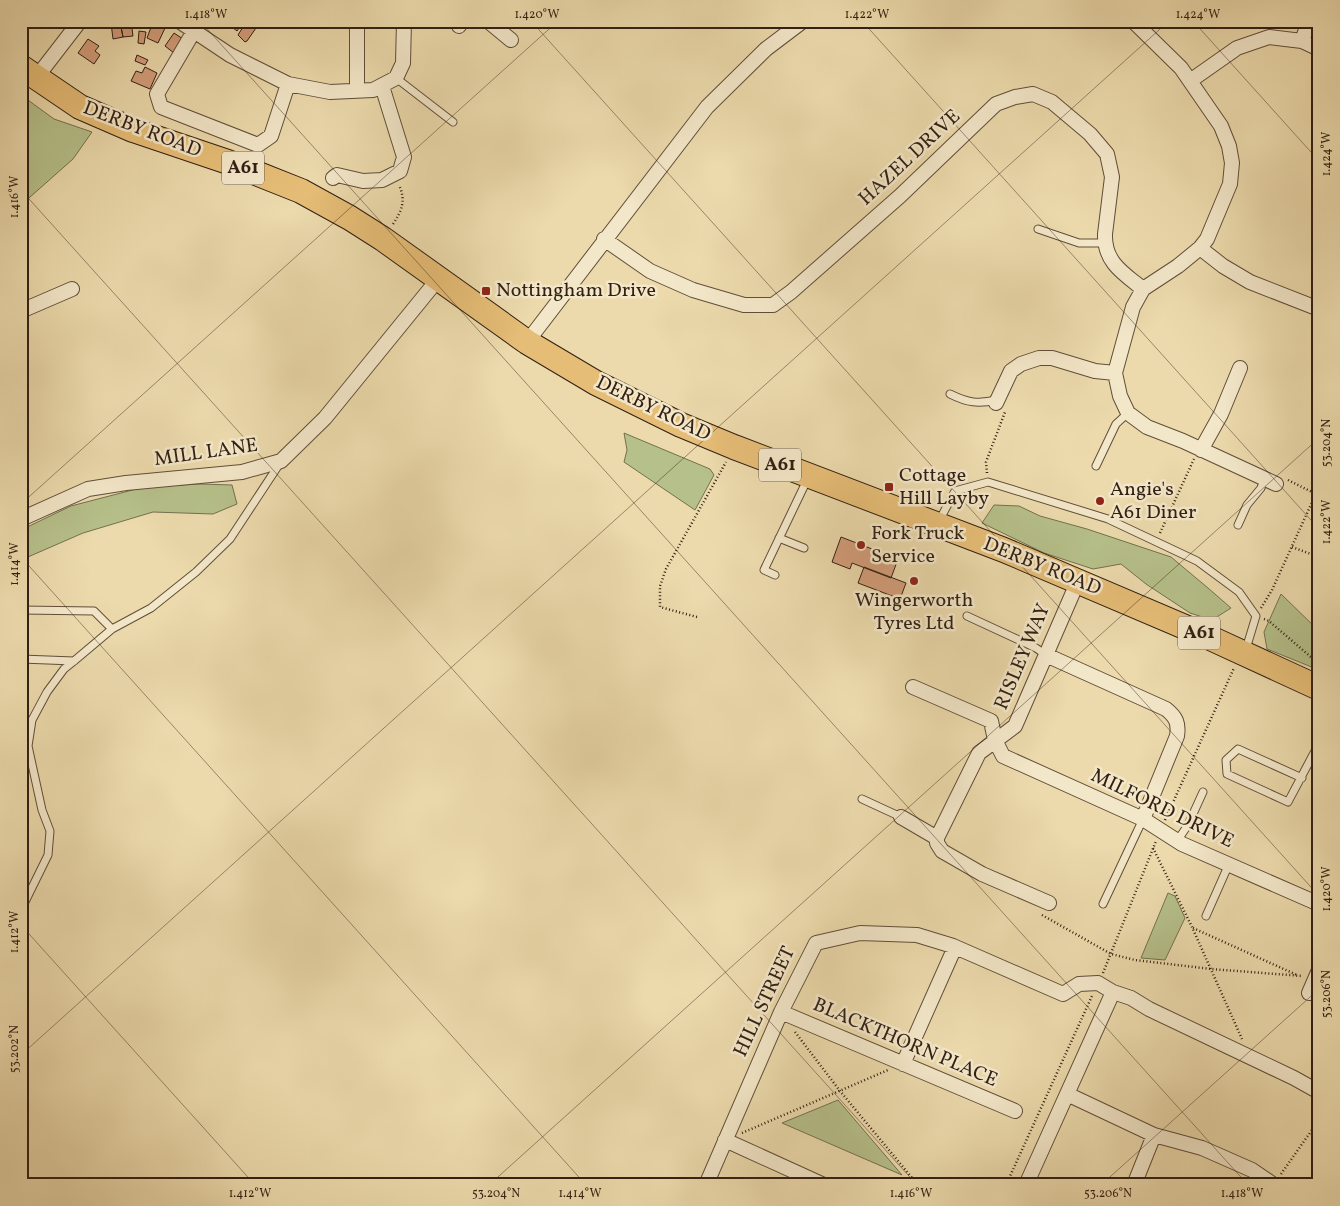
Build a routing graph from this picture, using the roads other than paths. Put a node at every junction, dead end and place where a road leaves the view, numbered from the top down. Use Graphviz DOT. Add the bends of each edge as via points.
graph roads {
  1 [pos="80,21"];
  2 [pos="179,21"];
  3 [pos="357,21"];
  4 [pos="404,21"];
  5 [pos="488,21"];
  6 [pos="803,21"];
  7 [pos="1133,21"];
  8 [pos="1309,21"];
  9 [pos="194,30"];
  10 [pos="511,40"];
  11 [pos="1302,41"];
  12 [pos="1319,49"];
  13 [pos="29,73"];
  14 [pos="396,78"];
  15 [pos="1190,81"];
  16 [pos="288,84"];
  17 [pos="382,86"];
  18 [pos="357,90"];
  19 [pos="453,122"];
  20 [pos="333,178"];
  21 [pos="1038,229"];
  22 [pos="604,240"];
  23 [pos="1104,243"];
  24 [pos="1200,248"];
  25 [pos="439,278"];
  26 [pos="1143,288"];
  27 [pos="72,289"];
  28 [pos="1319,309"];
  29 [pos="21,311"];
  30 [pos="527,342"];
  31 [pos="1240,368"];
  32 [pos="1116,373"];
  33 [pos="950,394"];
  34 [pos="997,402"];
  35 [pos="1128,413"];
  36 [pos="1200,450"];
  37 [pos="281,461"];
  38 [pos="1096,466"];
  39 [pos="810,475"];
  40 [pos="1270,481"];
  41 [pos="21,519"];
  42 [pos="937,525"];
  43 [pos="1238,525"];
  44 [pos="779,538"];
  45 [pos="804,548"];
  46 [pos="775,575"];
  47 [pos="1078,581"];
  48 [pos="21,610"];
  49 [pos="967,616"];
  50 [pos="112,629"];
  51 [pos="1243,654"];
  52 [pos="1046,655"];
  53 [pos="21,659"];
  54 [pos="74,661"];
  55 [pos="913,686"];
  56 [pos="1319,688"];
  57 [pos="995,740"];
  58 [pos="1315,751"];
  59 [pos="1302,778"];
  60 [pos="1204,792"];
  61 [pos="862,799"];
  62 [pos="901,817"];
  63 [pos="1143,819"];
  64 [pos="937,838"];
  65 [pos="1177,840"];
  66 [pos="1229,864"];
  67 [pos="1049,904"];
  68 [pos="1103,904"];
  69 [pos="1319,904"];
  70 [pos="21,910"];
  71 [pos="1206,916"];
  72 [pos="955,947"];
  73 [pos="1317,974"];
  74 [pos="1114,992"];
  75 [pos="1309,993"];
  76 [pos="781,1012"];
  77 [pos="903,1064"];
  78 [pos="1319,1092"];
  79 [pos="1067,1094"];
  80 [pos="1015,1111"];
  81 [pos="1154,1135"];
  82 [pos="725,1140"];
  83 [pos="706,1185"];
  84 [pos="824,1185"];
  85 [pos="1026,1185"];
  86 [pos="1134,1185"];
  87 [pos="1273,1185"];
  1 -- 13 [label="street"];
  2 -- 9 [label="street"];
  3 -- 18 [label="street"];
  4 -- 14 [label="street" via="403,63"];
  5 -- 10 [label="street"];
  6 -- 22 [label="street" via="766,49 707,107"];
  7 -- 15 [label="street"];
  8 -- 11 [label="street"];
  9 -- 16 [label="street" via="230,55"];
  9 -- 16 [label="street" via="157,94 161,108 258,145 271,136"];
  11 -- 12 [label="street"];
  11 -- 15 [label="street" via="1269,36 1237,48"];
  13 -- 25 [label="highway, DERBY ROAD / A61" via="80,107 301,192 358,223"];
  14 -- 17 [label="street"];
  14 -- 19 [label="lane"];
  15 -- 24 [label="street" via="1221,126 1232,163 1230,184 1207,239"];
  16 -- 18 [label="street" via="330,92"];
  17 -- 18 [label="street" via="373,90"];
  17 -- 20 [label="street" via="404,158 400,171 382,180 363,181 337,175"];
  21 -- 23 [label="lane" via="1079,243"];
  22 -- 23 [label="street, HAZEL DRIVE" via="650,272 693,290 744,305 773,305 900,196 996,104 1033,94 1052,102 1090,134 1107,154 1112,177"];
  22 -- 30 [label="street"];
  23 -- 26 [label="street" via="1118,269"];
  24 -- 26 [label="street"];
  24 -- 28 [label="street" via="1250,282"];
  25 -- 30 [label="highway, DERBY ROAD / A61"];
  25 -- 37 [label="street, MILL LANE" via="326,418"];
  26 -- 32 [label="street" via="1134,307"];
  27 -- 29 [label="street"];
  30 -- 39 [label="highway, DERBY ROAD / A61" via="596,383 681,425"];
  31 -- 36 [label="street" via="1221,414"];
  32 -- 34 [label="street" via="1039,358 1011,371"];
  32 -- 35 [label="street" via="1120,396"];
  33 -- 34 [label="lane" via="973,403"];
  35 -- 36 [label="street" via="1147,427"];
  35 -- 38 [label="lane" via="1116,424"];
  36 -- 40 [label="street"];
  37 -- 41 [label="street, MILL LANE" via="242,472 88,489"];
  37 -- 50 [label="lane" via="230,539 151,608"];
  39 -- 42 [label="highway, DERBY ROAD / A61"];
  39 -- 44 [label="lane"];
  40 -- 43 [label="lane" via="1247,505"];
  42 -- 47 [label="highway, DERBY ROAD / A61"];
  42 -- 51 [label="lane" via="955,491 988,482 1108,519 1197,561 1239,592 1256,616"];
  44 -- 45 [label="lane"];
  44 -- 46 [label="lane" via="764,570"];
  47 -- 51 [label="highway, DERBY ROAD / A61"];
  47 -- 52 [label="street, RISLEY WAY"];
  48 -- 50 [label="lane" via="94,611"];
  49 -- 52 [label="lane"];
  50 -- 54 [label="lane"];
  51 -- 56 [label="highway, DERBY ROAD / A61"];
  52 -- 57 [label="street, RISLEY WAY" via="1015,726"];
  52 -- 63 [label="street" via="1175,716 1177,736"];
  53 -- 54 [label="lane"];
  54 -- 70 [label="lane" via="47,692 32,720 28,746 50,831 48,855"];
  55 -- 57 [label="street, MILFORD DRIVE" via="991,722"];
  57 -- 63 [label="street, MILFORD DRIVE" via="1003,756"];
  57 -- 64 [label="street, RISLEY WAY" via="979,753"];
  58 -- 59 [label="lane"];
  59 -- 59 [label="lane" via="1288,802 1226,774 1226,760 1238,749"];
  60 -- 65 [label="lane"];
  61 -- 62 [label="lane"];
  62 -- 64 [label="street"];
  63 -- 65 [label="street, MILFORD DRIVE"];
  63 -- 68 [label="lane"];
  64 -- 67 [label="street" via="942,851 982,874"];
  65 -- 66 [label="street, MILFORD DRIVE"];
  66 -- 69 [label="street, MILFORD DRIVE"];
  66 -- 71 [label="lane"];
  72 -- 74 [label="street, HILL STREET" via="1064,994 1078,984 1098,983"];
  72 -- 76 [label="street, HILL STREET" via="917,935 860,933 816,943"];
  72 -- 77 [label="street"];
  73 -- 75 [label="street"];
  74 -- 78 [label="street"];
  74 -- 79 [label="street"];
  76 -- 77 [label="street, BLACKTHORN PLACE"];
  76 -- 82 [label="street, HILL STREET"];
  77 -- 80 [label="street, BLACKTHORN PLACE"];
  79 -- 81 [label="street"];
  79 -- 85 [label="street"];
  81 -- 86 [label="street"];
  81 -- 87 [label="street" via="1202,1148 1252,1170"];
  82 -- 83 [label="street, HILL STREET"];
  82 -- 84 [label="street"];
}
